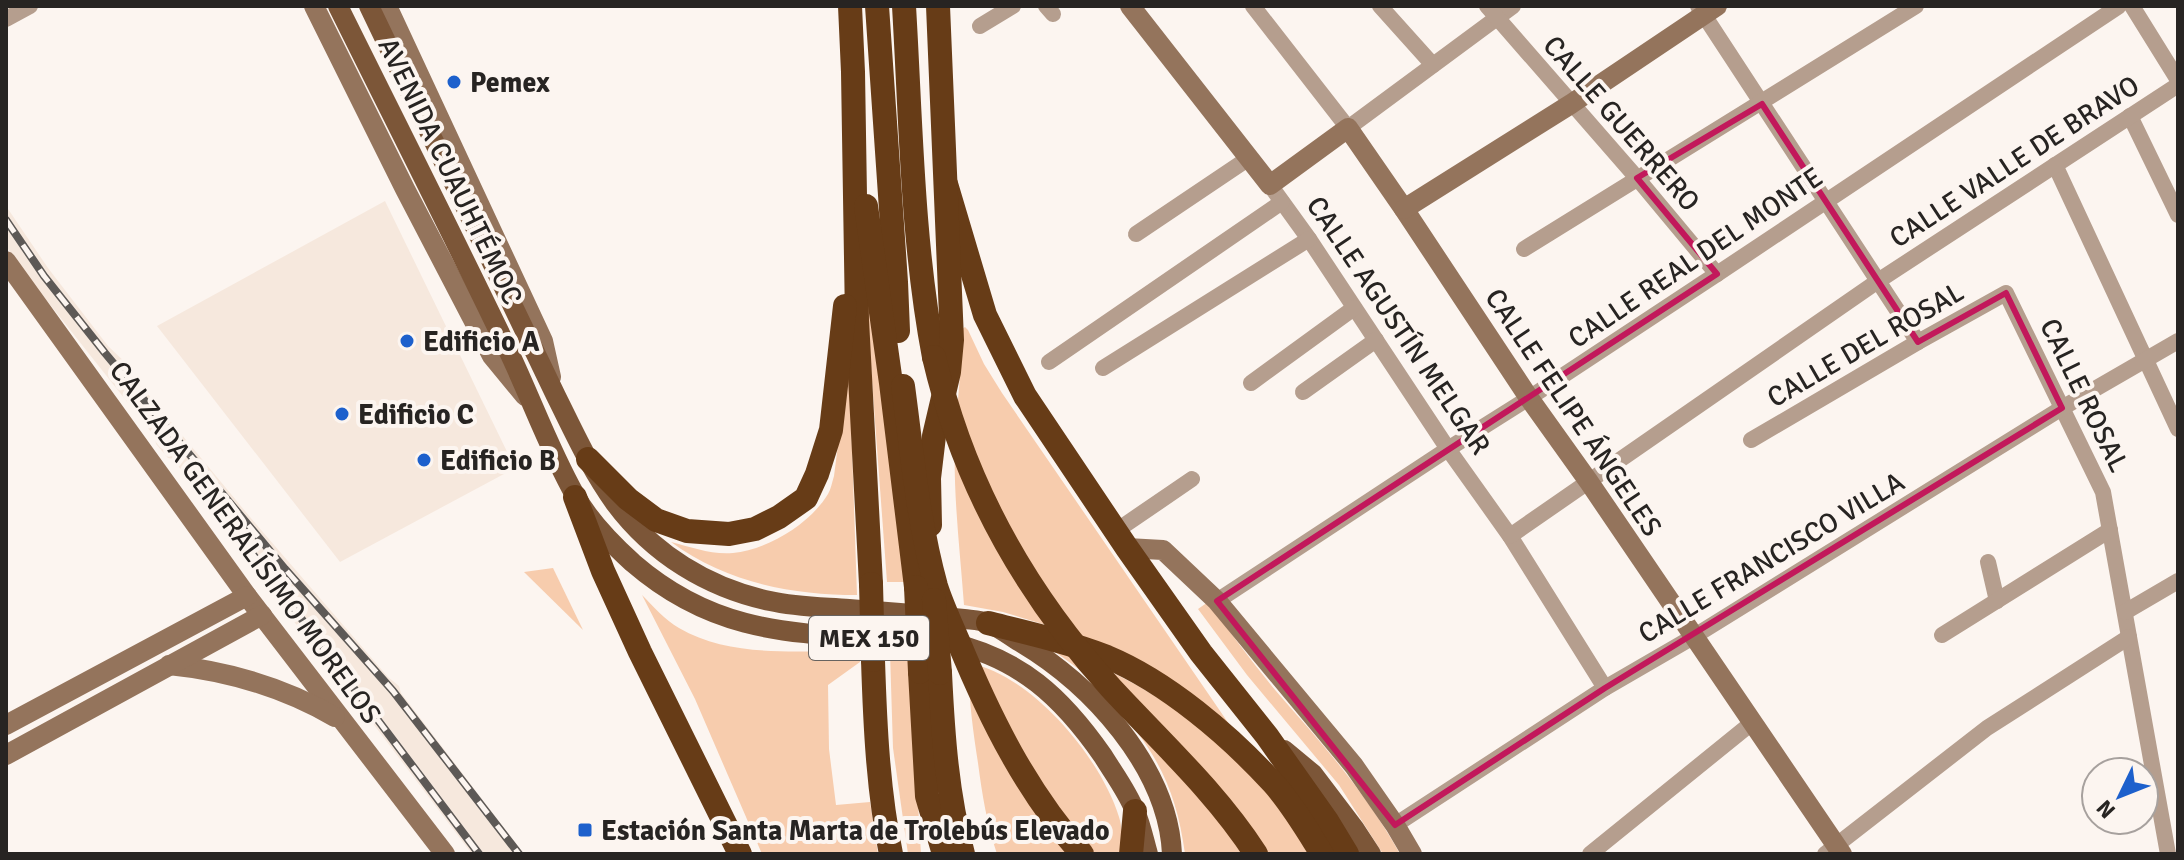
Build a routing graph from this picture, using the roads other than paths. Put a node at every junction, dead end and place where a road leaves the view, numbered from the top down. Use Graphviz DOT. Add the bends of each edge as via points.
graph roads {
  1 [pos="30,6"];
  2 [pos="314,6"];
  3 [pos="338,6"];
  4 [pos="369,6"];
  5 [pos="387,6"];
  6 [pos="850,6"];
  7 [pos="877,6"];
  8 [pos="904,6"];
  9 [pos="938,6"];
  10 [pos="1013,6"];
  11 [pos="1130,6"];
  12 [pos="1253,6"];
  13 [pos="1380,6"];
  14 [pos="1513,6"];
  15 [pos="1916,6"];
  16 [pos="2119,6"];
  17 [pos="2132,6"];
  18 [pos="1706,9"];
  19 [pos="1492,12"];
  20 [pos="6,19"];
  21 [pos="980,26"];
  22 [pos="1433,65"];
  23 [pos="2178,82"];
  24 [pos="1571,104"];
  25 [pos="1762,104"];
  26 [pos="2130,116"];
  27 [pos="1348,128"];
  28 [pos="854,149"];
  29 [pos="1249,158"];
  30 [pos="2055,165"];
  31 [pos="1637,178"];
  32 [pos="946,184"];
  33 [pos="1276,193"];
  34 [pos="1826,202"];
  35 [pos="1404,209"];
  36 [pos="2178,215"];
  37 [pos="854,220"];
  38 [pos="1136,234"];
  39 [pos="1309,239"];
  40 [pos="1524,249"];
  41 [pos="6,261"];
  42 [pos="1717,274"];
  43 [pos="1878,281"];
  44 [pos="2006,293"];
  45 [pos="1354,308"];
  46 [pos="1376,340"];
  47 [pos="2178,341"];
  48 [pos="1918,342"];
  49 [pos="2147,359"];
  50 [pos="1049,362"];
  51 [pos="1103,368"];
  52 [pos="1251,383"];
  53 [pos="1303,392"];
  54 [pos="556,396"];
  55 [pos="1529,398"];
  56 [pos="533,405"];
  57 [pos="2062,408"];
  58 [pos="2178,429"];
  59 [pos="1751,440"];
  60 [pos="1448,449"];
  61 [pos="588,459"];
  62 [pos="1192,479"];
  63 [pos="1589,482"];
  64 [pos="575,497"];
  65 [pos="2110,530"];
  66 [pos="1510,536"];
  67 [pos="1122,540"];
  68 [pos="1988,562"];
  69 [pos="2178,581"];
  70 [pos="929,589"];
  71 [pos="247,596"];
  72 [pos="1217,601"];
  73 [pos="1997,601"];
  74 [pos="2125,612"];
  75 [pos="262,615"];
  76 [pos="988,623"];
  77 [pos="1942,635"];
  78 [pos="1693,637"];
  79 [pos="2129,637"];
  80 [pos="169,665"];
  81 [pos="930,672"];
  82 [pos="1605,688"];
  83 [pos="342,721"];
  84 [pos="1753,722"];
  85 [pos="6,725"];
  86 [pos="1267,736"];
  87 [pos="6,755"];
  88 [pos="927,796"];
  89 [pos="1135,811"];
  90 [pos="1395,825"];
  91 [pos="1834,851"];
  92 [pos="445,854"];
  93 [pos="740,854"];
  94 [pos="891,854"];
  95 [pos="930,854"];
  96 [pos="944,854"];
  97 [pos="963,854"];
  98 [pos="1082,854"];
  99 [pos="1131,854"];
  100 [pos="1148,854"];
  101 [pos="1172,854"];
  102 [pos="1256,854"];
  103 [pos="1322,854"];
  104 [pos="1347,854"];
  105 [pos="1371,854"];
  106 [pos="1412,854"];
  107 [pos="1590,854"];
  108 [pos="2168,854"];
  1 -- 20 [label="street"];
  2 -- 56 [label="street, AVENIDA CUAUHTÉMOC" via="492,356"];
  3 -- 56 [label="main road, AVENIDA CUAUHTÉMOC / MEX 150"];
  4 -- 54 [label="main road, AVENIDA CUAUHTÉMOC / MEX 150"];
  5 -- 54 [label="street, AVENIDA CUAUHTÉMOC" via="543,341"];
  6 -- 28 [label="highway"];
  7 -- 70 [label="highway, bridge" via="898,342"];
  8 -- 102 [label="highway, bridge" via="925,312 945,403 966,461 1007,547 1060,625 1204,787"];
  9 -- 32 [label="highway"];
  10 -- 21 [label="street"];
  11 -- 29 [label="street, CALLE AGUSTÍN MELGAR"];
  12 -- 27 [label="street, CALLE FELIPE ÁNGELES"];
  13 -- 22 [label="street"];
  14 -- 19 [label="street"];
  15 -- 25 [label="street"];
  16 -- 34 [label="street, CALLE REAL DEL MONTE"];
  17 -- 23 [label="street"];
  18 -- 24 [label="street"];
  18 -- 25 [label="street"];
  19 -- 22 [label="street"];
  19 -- 24 [label="street, CALLE GUERRERO"];
  22 -- 27 [label="street"];
  23 -- 26 [label="street, CALLE VALLE DE BRAVO"];
  24 -- 31 [label="street, CALLE GUERRERO"];
  24 -- 35 [label="street"];
  25 -- 31 [label="street"];
  25 -- 34 [label="street"];
  26 -- 30 [label="street, CALLE VALLE DE BRAVO"];
  26 -- 36 [label="street"];
  27 -- 33 [label="street"];
  27 -- 35 [label="street, CALLE FELIPE ÁNGELES"];
  28 -- 37 [label="highway"];
  28 -- 70 [label="highway"];
  29 -- 33 [label="street, CALLE AGUSTÍN MELGAR"];
  29 -- 38 [label="street"];
  30 -- 43 [label="street, CALLE VALLE DE BRAVO"];
  30 -- 49 [label="street"];
  31 -- 40 [label="street"];
  31 -- 42 [label="street, CALLE GUERRERO"];
  32 -- 67 [label="highway" via="995,338 1025,396"];
  32 -- 70 [label="highway" via="952,340 929,478"];
  33 -- 39 [label="street, CALLE AGUSTÍN MELGAR"];
  33 -- 50 [label="street"];
  34 -- 42 [label="street, CALLE REAL DEL MONTE"];
  34 -- 43 [label="street"];
  35 -- 55 [label="street, CALLE FELIPE ÁNGELES"];
  37 -- 61 [label="highway" via="831,430 806,498 755,529 729,534 687,531 656,520"];
  37 -- 94 [label="highway, bridge" via="874,700"];
  39 -- 45 [label="street, CALLE AGUSTÍN MELGAR"];
  39 -- 51 [label="street"];
  41 -- 71 [label="street, CALZADA GENERALÍSIMO MORELOS"];
  42 -- 55 [label="street, CALLE REAL DEL MONTE"];
  43 -- 48 [label="street"];
  43 -- 63 [label="street, CALLE VALLE DE BRAVO"];
  44 -- 48 [label="street, CALLE DEL ROSAL"];
  44 -- 57 [label="street, CALLE ROSAL"];
  45 -- 46 [label="street, CALLE AGUSTÍN MELGAR"];
  45 -- 52 [label="street"];
  46 -- 53 [label="street"];
  46 -- 60 [label="street, CALLE AGUSTÍN MELGAR"];
  47 -- 49 [label="street, CALLE FRANCISCO VILLA"];
  48 -- 59 [label="street, CALLE DEL ROSAL"];
  49 -- 57 [label="street, CALLE FRANCISCO VILLA"];
  49 -- 58 [label="street"];
  54 -- 61 [label="main road, AVENIDA CUAUHTÉMOC / MEX 150"];
  55 -- 60 [label="street, CALLE REAL DEL MONTE"];
  55 -- 63 [label="street, CALLE FELIPE ÁNGELES"];
  56 -- 64 [label="main road, AVENIDA CUAUHTÉMOC / MEX 150"];
  57 -- 65 [label="street, CALLE ROSAL" via="2103,492"];
  57 -- 78 [label="street, CALLE FRANCISCO VILLA"];
  60 -- 66 [label="street, CALLE AGUSTÍN MELGAR"];
  60 -- 72 [label="street, CALLE REAL DEL MONTE"];
  61 -- 76 [label="main road, AVENIDA CUAUHTÉMOC / MEX 150" via="615,502 657,548 721,587 772,602"];
  62 -- 67 [label="street"];
  63 -- 66 [label="street, CALLE VALLE DE BRAVO"];
  63 -- 78 [label="street, CALLE FELIPE ÁNGELES"];
  64 -- 89 [label="main road, AVENIDA CUAUHTÉMOC / MEX 150" via="634,563 711,613 765,628 945,641 1001,660 1064,705"];
  64 -- 93 [label="highway" via="640,652"];
  65 -- 73 [label="street"];
  65 -- 74 [label="street, CALLE ROSAL"];
  66 -- 82 [label="street, CALLE AGUSTÍN MELGAR"];
  67 -- 72 [label="street" via="1163,550"];
  67 -- 86 [label="highway"];
  68 -- 73 [label="street"];
  69 -- 74 [label="street"];
  70 -- 81 [label="highway, bridge"];
  70 -- 98 [label="highway, bridge" via="1005,742 1036,795"];
  71 -- 75 [label="street, CALZADA GENERALÍSIMO MORELOS"];
  71 -- 85 [label="street"];
  72 -- 90 [label="street" via="1354,766"];
  73 -- 77 [label="street"];
  74 -- 79 [label="street, CALLE ROSAL"];
  75 -- 80 [label="street"];
  75 -- 83 [label="street, CALZADA GENERALÍSIMO MORELOS"];
  76 -- 101 [label="main road, AVENIDA CUAUHTÉMOC / MEX 150" via="1068,676 1121,731 1161,804"];
  76 -- 103 [label="highway" via="1108,658 1189,706 1274,784"];
  78 -- 82 [label="street, CALLE FRANCISCO VILLA"];
  78 -- 84 [label="street, CALLE FELIPE ÁNGELES"];
  79 -- 91 [label="street" via="1987,728"];
  79 -- 108 [label="street, CALLE ROSAL"];
  80 -- 83 [label="street" via="258,682"];
  80 -- 87 [label="street"];
  81 -- 88 [label="highway"];
  81 -- 97 [label="highway"];
  82 -- 90 [label="street, CALLE FRANCISCO VILLA"];
  83 -- 92 [label="street, CALZADA GENERALÍSIMO MORELOS"];
  84 -- 91 [label="street, CALLE FELIPE ÁNGELES"];
  84 -- 107 [label="street"];
  86 -- 104 [label="highway"];
  86 -- 105 [label="main road" via="1313,774"];
  88 -- 95 [label="highway"];
  88 -- 96 [label="highway"];
  89 -- 99 [label="highway"];
  89 -- 100 [label="main road, AVENIDA CUAUHTÉMOC / MEX 150"];
  90 -- 106 [label="street"];
}
